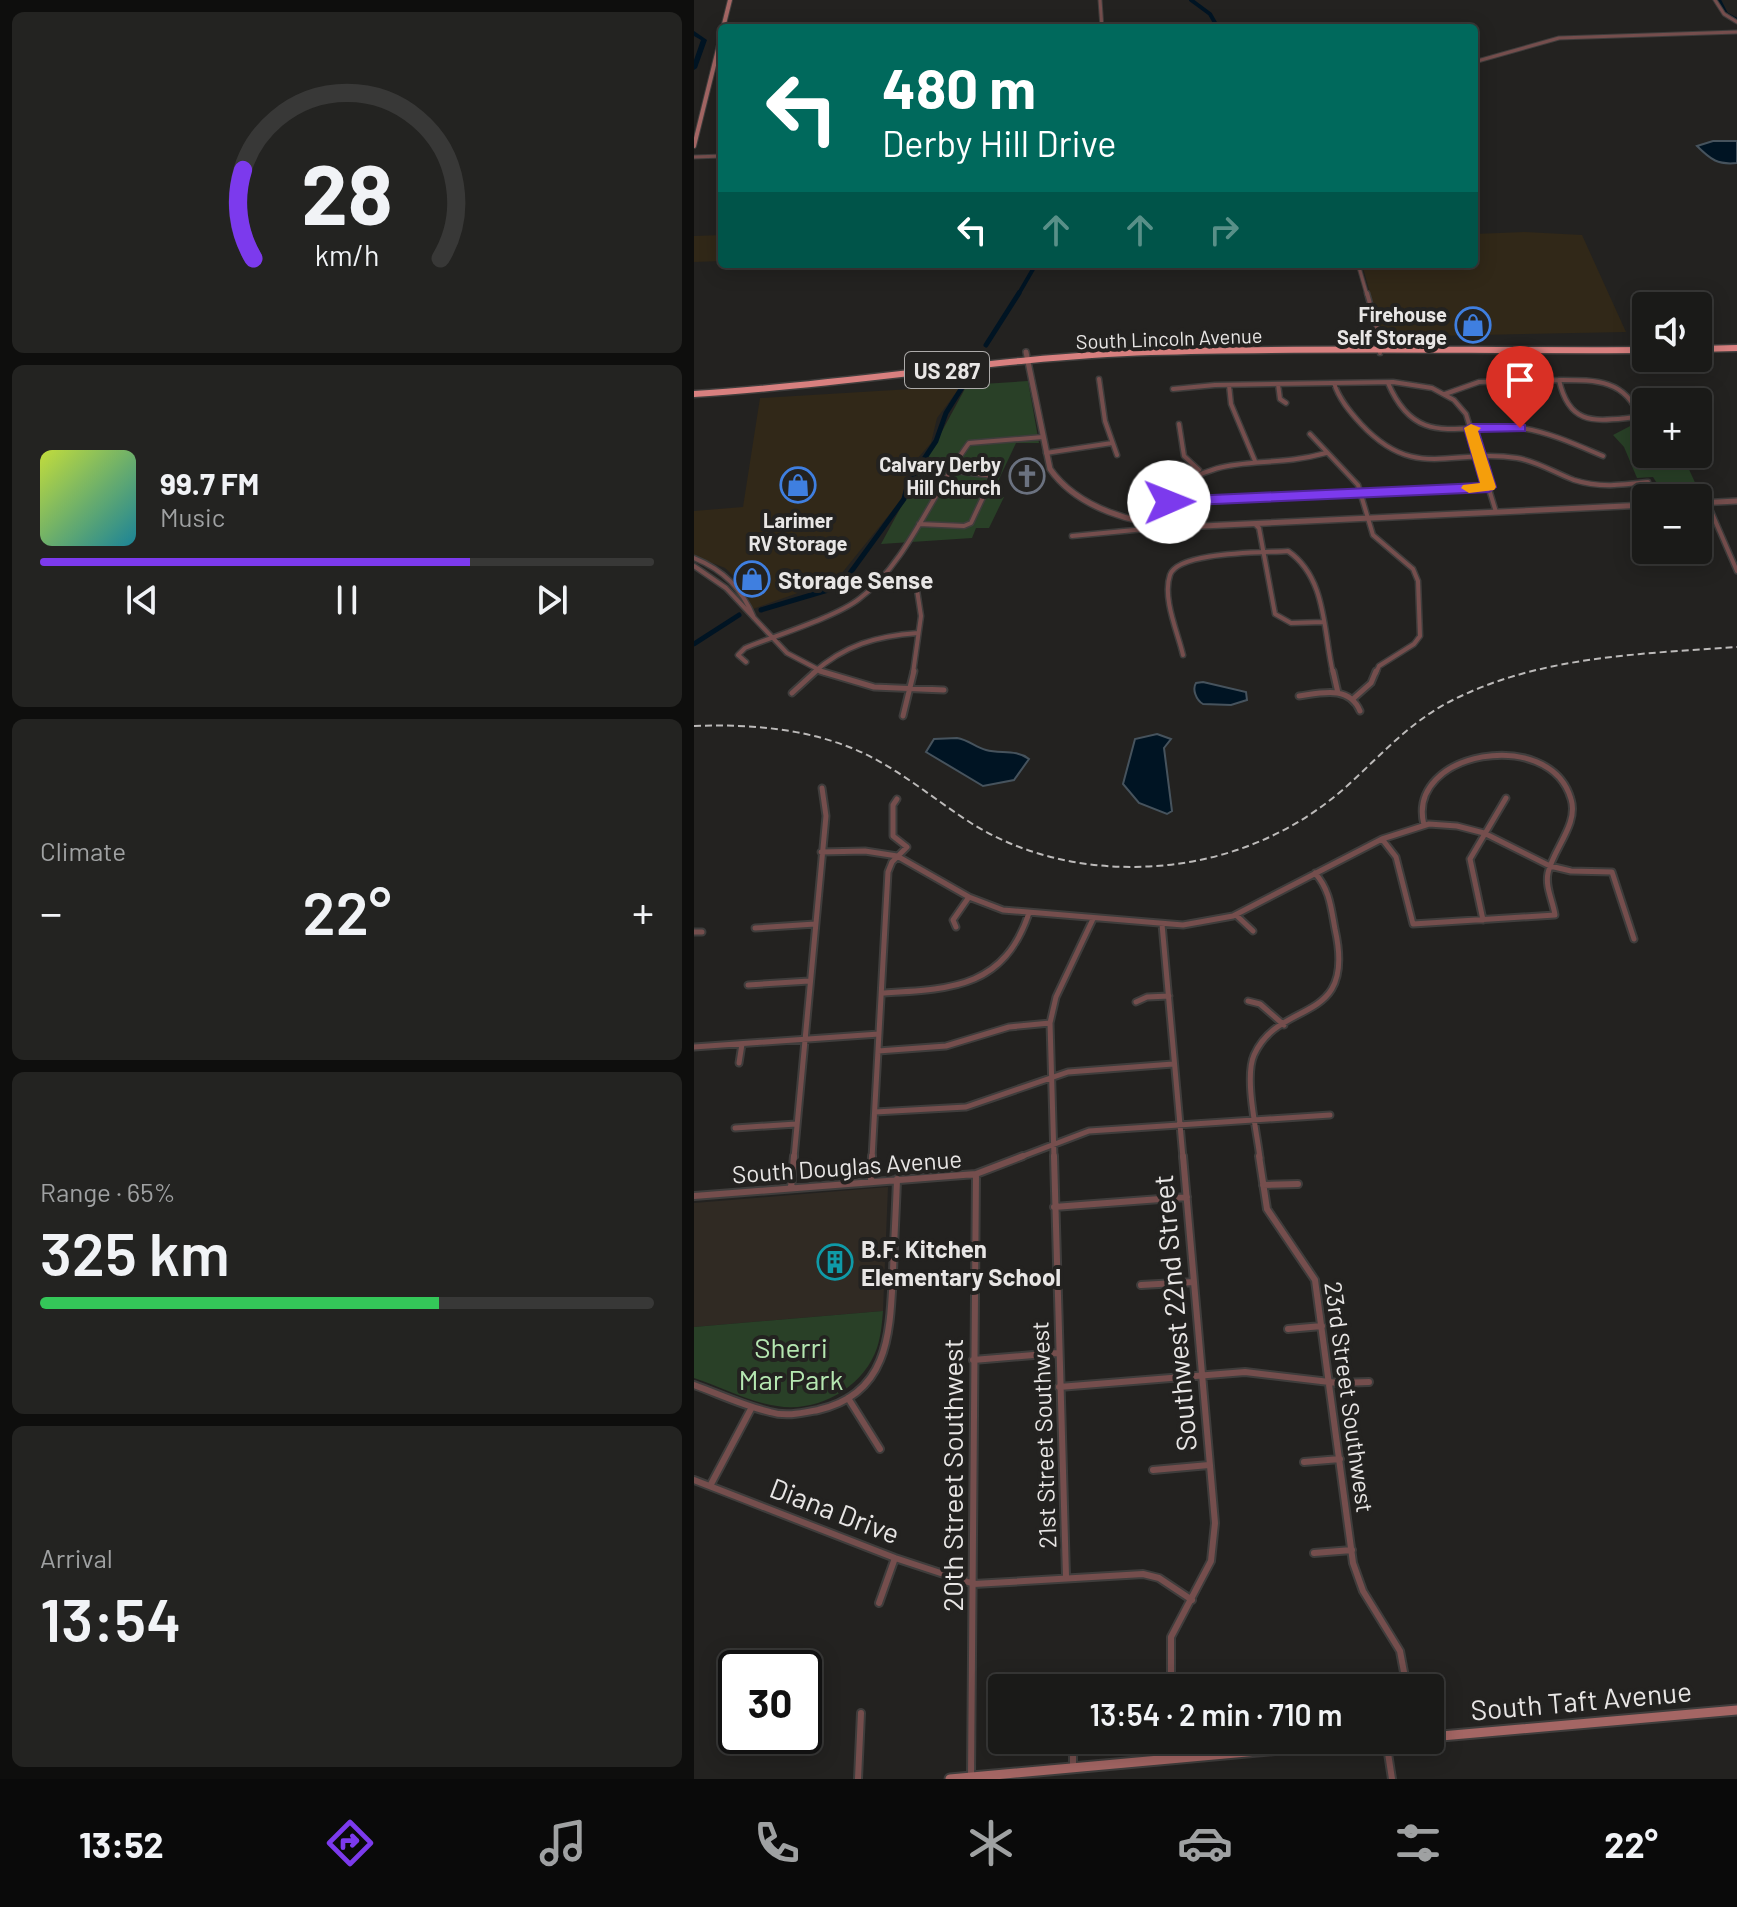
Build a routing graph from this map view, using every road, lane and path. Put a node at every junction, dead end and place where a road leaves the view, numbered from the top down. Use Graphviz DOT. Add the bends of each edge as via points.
graph roads {
  1 [pos="730,0"];
  2 [pos="1100,0"];
  3 [pos="1715,0"];
  4 [pos="1737,22"];
  5 [pos="724,24"];
  6 [pos="1102,24"];
  7 [pos="1737,32"];
  8 [pos="718,50"];
  9 [pos="1478,61"];
  10 [pos="694,146"];
  11 [pos="718,156"];
  12 [pos="694,157"];
  13 [pos="1359,268"];
  14 [pos="1737,348"];
  15 [pos="1712,349"];
  16 [pos="1632,350"];
  17 [pos="1026,352"];
  18 [pos="1380,353"];
  19 [pos="1028,361"];
  20 [pos="1099,379"];
  21 [pos="1559,380"];
  22 [pos="1502,381"];
  23 [pos="1334,383"];
  24 [pos="1388,383"];
  25 [pos="1278,384"];
  26 [pos="1229,385"];
  27 [pos="1173,389"];
  28 [pos="694,394"];
  29 [pos="1445,394"];
  30 [pos="1511,396"];
  31 [pos="1286,403"];
  32 [pos="1179,424"];
  33 [pos="1471,428"];
  34 [pos="1310,434"];
  35 [pos="1043,437"];
  36 [pos="1112,443"];
  37 [pos="1046,453"];
  38 [pos="1326,453"];
  39 [pos="1117,455"];
  40 [pos="1603,456"];
  41 [pos="1480,457"];
  42 [pos="1255,461"];
  43 [pos="949,470"];
  44 [pos="1200,471"];
  45 [pos="1648,482"];
  46 [pos="1489,487"];
  47 [pos="1361,494"];
  48 [pos="1164,500"];
  49 [pos="1737,501"];
  50 [pos="1712,502"];
  51 [pos="1632,506"];
  52 [pos="1496,512"];
  53 [pos="1712,514"];
  54 [pos="1367,518"];
  55 [pos="919,524"];
  56 [pos="1255,524"];
  57 [pos="1166,527"];
  58 [pos="1072,536"];
  59 [pos="1264,551"];
  60 [pos="694,558"];
  61 [pos="695,567"];
  62 [pos="1737,571"];
  63 [pos="882,576"];
  64 [pos="754,619"];
  65 [pos="1323,622"];
  66 [pos="918,633"];
  67 [pos="769,637"];
  68 [pos="1183,655"];
  69 [pos="746,662"];
  70 [pos="818,670"];
  71 [pos="910,690"];
  72 [pos="944,690"];
  73 [pos="792,693"];
  74 [pos="1338,693"];
  75 [pos="1299,696"];
  76 [pos="1354,698"];
  77 [pos="1360,711"];
  78 [pos="903,716"];
  79 [pos="822,788"];
  80 [pos="1506,798"];
  81 [pos="897,799"];
  82 [pos="1424,825"];
  83 [pos="1484,833"];
  84 [pos="1382,839"];
  85 [pos="821,852"];
  86 [pos="897,856"];
  87 [pos="1550,866"];
  88 [pos="1315,873"];
  89 [pos="969,897"];
  90 [pos="1029,913"];
  91 [pos="1236,914"];
  92 [pos="1094,919"];
  93 [pos="1483,920"];
  94 [pos="815,924"];
  95 [pos="1162,924"];
  96 [pos="956,927"];
  97 [pos="755,928"];
  98 [pos="1253,931"];
  99 [pos="694,932"];
  100 [pos="702,932"];
  101 [pos="1634,939"];
  102 [pos="809,981"];
  103 [pos="748,985"];
  104 [pos="882,993"];
  105 [pos="1169,996"];
  106 [pos="1248,1001"];
  107 [pos="1136,1002"];
  108 [pos="1050,1023"];
  109 [pos="1284,1025"];
  110 [pos="879,1034"];
  111 [pos="804,1040"];
  112 [pos="742,1044"];
  113 [pos="694,1047"];
  114 [pos="878,1051"];
  115 [pos="739,1063"];
  116 [pos="1173,1064"];
  117 [pos="1050,1076"];
  118 [pos="875,1112"];
  119 [pos="1330,1115"];
  120 [pos="1255,1119"];
  121 [pos="796,1124"];
  122 [pos="1179,1126"];
  123 [pos="735,1128"];
  124 [pos="1052,1144"];
  125 [pos="976,1174"];
  126 [pos="897,1179"];
  127 [pos="871,1181"];
  128 [pos="1298,1184"];
  129 [pos="1262,1185"];
  130 [pos="791,1188"];
  131 [pos="694,1196"];
  132 [pos="1187,1197"];
  133 [pos="1054,1207"];
  134 [pos="1194,1282"];
  135 [pos="1141,1285"];
  136 [pos="1322,1326"];
  137 [pos="1288,1329"];
  138 [pos="1057,1353"];
  139 [pos="973,1360"];
  140 [pos="1201,1375"];
  141 [pos="1328,1381"];
  142 [pos="1369,1382"];
  143 [pos="694,1385"];
  144 [pos="1059,1387"];
  145 [pos="848,1398"];
  146 [pos="752,1407"];
  147 [pos="880,1449"];
  148 [pos="1340,1459"];
  149 [pos="1304,1462"];
  150 [pos="1209,1465"];
  151 [pos="1153,1470"];
  152 [pos="694,1480"];
  153 [pos="710,1486"];
  154 [pos="1352,1550"];
  155 [pos="1314,1553"];
  156 [pos="895,1558"];
  157 [pos="1066,1576"];
  158 [pos="974,1584"];
  159 [pos="1192,1600"];
  160 [pos="879,1603"];
  161 [pos="1171,1674"];
  162 [pos="1404,1674"];
  163 [pos="1737,1710"];
  164 [pos="861,1713"];
  165 [pos="1444,1736"];
  166 [pos="1073,1754"];
  167 [pos="1176,1754"];
  168 [pos="1222,1754"];
  169 [pos="1386,1754"];
  170 [pos="1176,1758"];
  171 [pos="1073,1767"];
  172 [pos="971,1777"];
  173 [pos="989,1777"];
  174 [pos="858,1779"];
  175 [pos="950,1779"];
  176 [pos="1392,1779"];
  1 -- 5 [label="main road"];
  2 -- 6 [label="street"];
  3 -- 4 [label="street"];
  7 -- 9 [label="street" via="1559,38"];
  8 -- 10 [label="main road"];
  11 -- 12 [label="street"];
  13 -- 18 [label="street"];
  14 -- 15 [label="highway"];
  16 -- 18 [label="highway, South Lincoln Avenue / US 287"];
  17 -- 19 [label="street"];
  18 -- 19 [label="highway, South Lincoln Avenue / US 287" via="1192,350"];
  19 -- 28 [label="highway, South Lincoln Avenue / US 287"];
  19 -- 35 [label="street"];
  20 -- 36 [label="street"];
  21 -- 21 [label="street" via="1565,403 1576,414 1639,417 1632,398 1619,386"];
  21 -- 22 [label="street"];
  22 -- 29 [label="street" via="1466,384"];
  22 -- 30 [label="street"];
  23 -- 24 [label="street"];
  23 -- 25 [label="street"];
  23 -- 41 [label="street" via="1362,426 1399,456"];
  24 -- 29 [label="street" via="1420,385"];
  24 -- 33 [label="street" via="1396,402 1420,426"];
  25 -- 26 [label="street"];
  25 -- 31 [label="street"];
  26 -- 27 [label="street"];
  26 -- 42 [label="street" via="1231,404"];
  29 -- 33 [label="street" via="1463,409"];
  32 -- 44 [label="street" via="1183,456"];
  33 -- 40 [label="street" via="1536,431"];
  33 -- 41 [label="street"];
  34 -- 38 [label="street"];
  35 -- 37 [label="street"];
  35 -- 43 [label="street" via="971,442"];
  36 -- 37 [label="street"];
  36 -- 39 [label="street"];
  37 -- 57 [label="street" via="1052,474 1068,490 1129,520"];
  38 -- 42 [label="street"];
  38 -- 47 [label="street" via="1357,483"];
  41 -- 45 [label="street" via="1524,459 1588,484"];
  41 -- 46 [label="street"];
  42 -- 44 [label="street"];
  43 -- 55 [label="street"];
  43 -- 55 [label="street" via="993,476 971,523"];
  44 -- 48 [label="street"];
  46 -- 47 [label="street"];
  46 -- 52 [label="street"];
  47 -- 48 [label="street"];
  47 -- 54 [label="street"];
  48 -- 57 [label="street"];
  49 -- 50 [label="street"];
  51 -- 52 [label="street"];
  52 -- 54 [label="street"];
  53 -- 62 [label="street"];
  54 -- 56 [label="street"];
  54 -- 76 [label="street" via="1373,535 1417,575 1421,631 1414,644 1379,666 1368,687"];
  55 -- 63 [label="street"];
  56 -- 57 [label="street"];
  56 -- 59 [label="street"];
  57 -- 58 [label="street"];
  59 -- 65 [label="street" via="1288,551 1309,568"];
  59 -- 65 [label="street" via="1277,616 1291,623"];
  59 -- 68 [label="street" via="1195,558 1170,573 1168,591"];
  60 -- 64 [label="street" via="730,579"];
  61 -- 64 [label="street" via="715,577"];
  63 -- 66 [label="street" via="916,590"];
  63 -- 67 [label="street" via="856,602"];
  64 -- 67 [label="street"];
  65 -- 74 [label="street"];
  66 -- 70 [label="street" via="858,641"];
  66 -- 71 [label="street"];
  67 -- 69 [label="street" via="738,653"];
  67 -- 70 [label="street"];
  70 -- 71 [label="street" via="866,685"];
  70 -- 73 [label="street"];
  71 -- 72 [label="street"];
  71 -- 78 [label="street"];
  74 -- 75 [label="street"];
  74 -- 76 [label="street"];
  76 -- 77 [label="street"];
  79 -- 85 [label="street" via="826,816"];
  80 -- 83 [label="street"];
  81 -- 86 [label="street" via="893,836 907,847"];
  82 -- 83 [label="street"];
  82 -- 84 [label="street"];
  82 -- 87 [label="street" via="1423,798 1453,766 1491,754 1531,760 1556,775 1573,803 1572,820"];
  83 -- 87 [label="street"];
  83 -- 93 [label="street" via="1470,859"];
  84 -- 88 [label="street"];
  84 -- 93 [label="street" via="1396,857 1411,923"];
  85 -- 86 [label="street"];
  85 -- 94 [label="street"];
  86 -- 89 [label="street"];
  86 -- 104 [label="street" via="888,872"];
  87 -- 93 [label="street" via="1547,883 1555,915"];
  87 -- 101 [label="street" via="1612,872"];
  88 -- 91 [label="street"];
  88 -- 109 [label="street, 23rd Street Southwest" via="1329,893 1341,970 1331,990"];
  89 -- 90 [label="street"];
  89 -- 96 [label="street" via="953,920"];
  90 -- 92 [label="street"];
  90 -- 104 [label="street" via="1008,958 991,972 944,988"];
  91 -- 95 [label="street" via="1196,924"];
  91 -- 98 [label="street"];
  92 -- 95 [label="street"];
  92 -- 108 [label="street, 21st Street Southwest"];
  94 -- 97 [label="street"];
  94 -- 102 [label="street"];
  95 -- 105 [label="street, Southwest 22nd Street"];
  99 -- 100 [label="street"];
  102 -- 103 [label="street"];
  102 -- 111 [label="street"];
  104 -- 110 [label="street"];
  105 -- 107 [label="street"];
  105 -- 116 [label="street, Southwest 22nd Street"];
  106 -- 109 [label="street" via="1260,1004"];
  108 -- 114 [label="street" via="1009,1027 946,1046"];
  108 -- 117 [label="street, 21st Street Southwest"];
  109 -- 120 [label="street, 23rd Street Southwest" via="1261,1044 1250,1063"];
  110 -- 111 [label="street"];
  110 -- 114 [label="street"];
  111 -- 112 [label="street"];
  111 -- 121 [label="street"];
  112 -- 113 [label="street"];
  112 -- 115 [label="street"];
  114 -- 118 [label="street"];
  116 -- 117 [label="street"];
  116 -- 122 [label="street, Southwest 22nd Street"];
  117 -- 118 [label="street" via="966,1107"];
  117 -- 124 [label="street, 21st Street Southwest"];
  118 -- 127 [label="street"];
  119 -- 120 [label="street, South Douglas Avenue"];
  120 -- 122 [label="street, South Douglas Avenue"];
  120 -- 129 [label="street, 23rd Street Southwest"];
  121 -- 123 [label="street"];
  121 -- 130 [label="street"];
  122 -- 124 [label="street, South Douglas Avenue" via="1089,1131"];
  122 -- 132 [label="street, Southwest 22nd Street"];
  124 -- 125 [label="street, South Douglas Avenue"];
  124 -- 133 [label="street, 21st Street Southwest"];
  125 -- 126 [label="street, South Douglas Avenue"];
  125 -- 139 [label="street, 20th Street Southwest"];
  126 -- 127 [label="street, South Douglas Avenue"];
  126 -- 145 [label="street" via="889,1342 876,1370"];
  127 -- 130 [label="street, South Douglas Avenue"];
  128 -- 129 [label="street"];
  129 -- 136 [label="street, 23rd Street Southwest" via="1268,1214 1315,1280"];
  130 -- 131 [label="street, South Douglas Avenue"];
  132 -- 133 [label="street"];
  132 -- 134 [label="street, Southwest 22nd Street"];
  133 -- 138 [label="street, 21st Street Southwest"];
  134 -- 135 [label="street"];
  134 -- 140 [label="street, Southwest 22nd Street"];
  136 -- 137 [label="street"];
  136 -- 141 [label="street, 23rd Street Southwest"];
  138 -- 139 [label="street"];
  138 -- 144 [label="street, 21st Street Southwest"];
  139 -- 158 [label="street, 20th Street Southwest"];
  140 -- 141 [label="street" via="1254,1373"];
  140 -- 144 [label="street"];
  140 -- 150 [label="street, Southwest 22nd Street"];
  141 -- 142 [label="street"];
  141 -- 148 [label="street, 23rd Street Southwest"];
  143 -- 146 [label="street"];
  144 -- 157 [label="street, 21st Street Southwest"];
  145 -- 146 [label="street" via="794,1415"];
  145 -- 147 [label="street"];
  146 -- 153 [label="street"];
  148 -- 149 [label="street"];
  148 -- 154 [label="street, 23rd Street Southwest"];
  150 -- 151 [label="street"];
  150 -- 159 [label="street, Southwest 22nd Street" via="1214,1550"];
  152 -- 153 [label="street, Diana Drive"];
  153 -- 156 [label="street, Diana Drive"];
  154 -- 155 [label="street"];
  154 -- 162 [label="street, 23rd Street Southwest" via="1363,1591 1400,1651"];
  156 -- 158 [label="street, Diana Drive"];
  156 -- 160 [label="street"];
  157 -- 158 [label="street, Diana Drive"];
  157 -- 159 [label="street, Diana Drive" via="1143,1574"];
  158 -- 172 [label="street, 20th Street Southwest"];
  159 -- 161 [label="street, Southwest 22nd Street" via="1171,1637"];
  163 -- 165 [label="main road, South Taft Avenue"];
  164 -- 174 [label="street"];
  166 -- 171 [label="street"];
  167 -- 170 [label="street"];
  168 -- 170 [label="main road"];
  169 -- 176 [label="street"];
  170 -- 171 [label="main road"];
  171 -- 173 [label="main road"];
  172 -- 173 [label="main road"];
  172 -- 175 [label="main road"];
}
